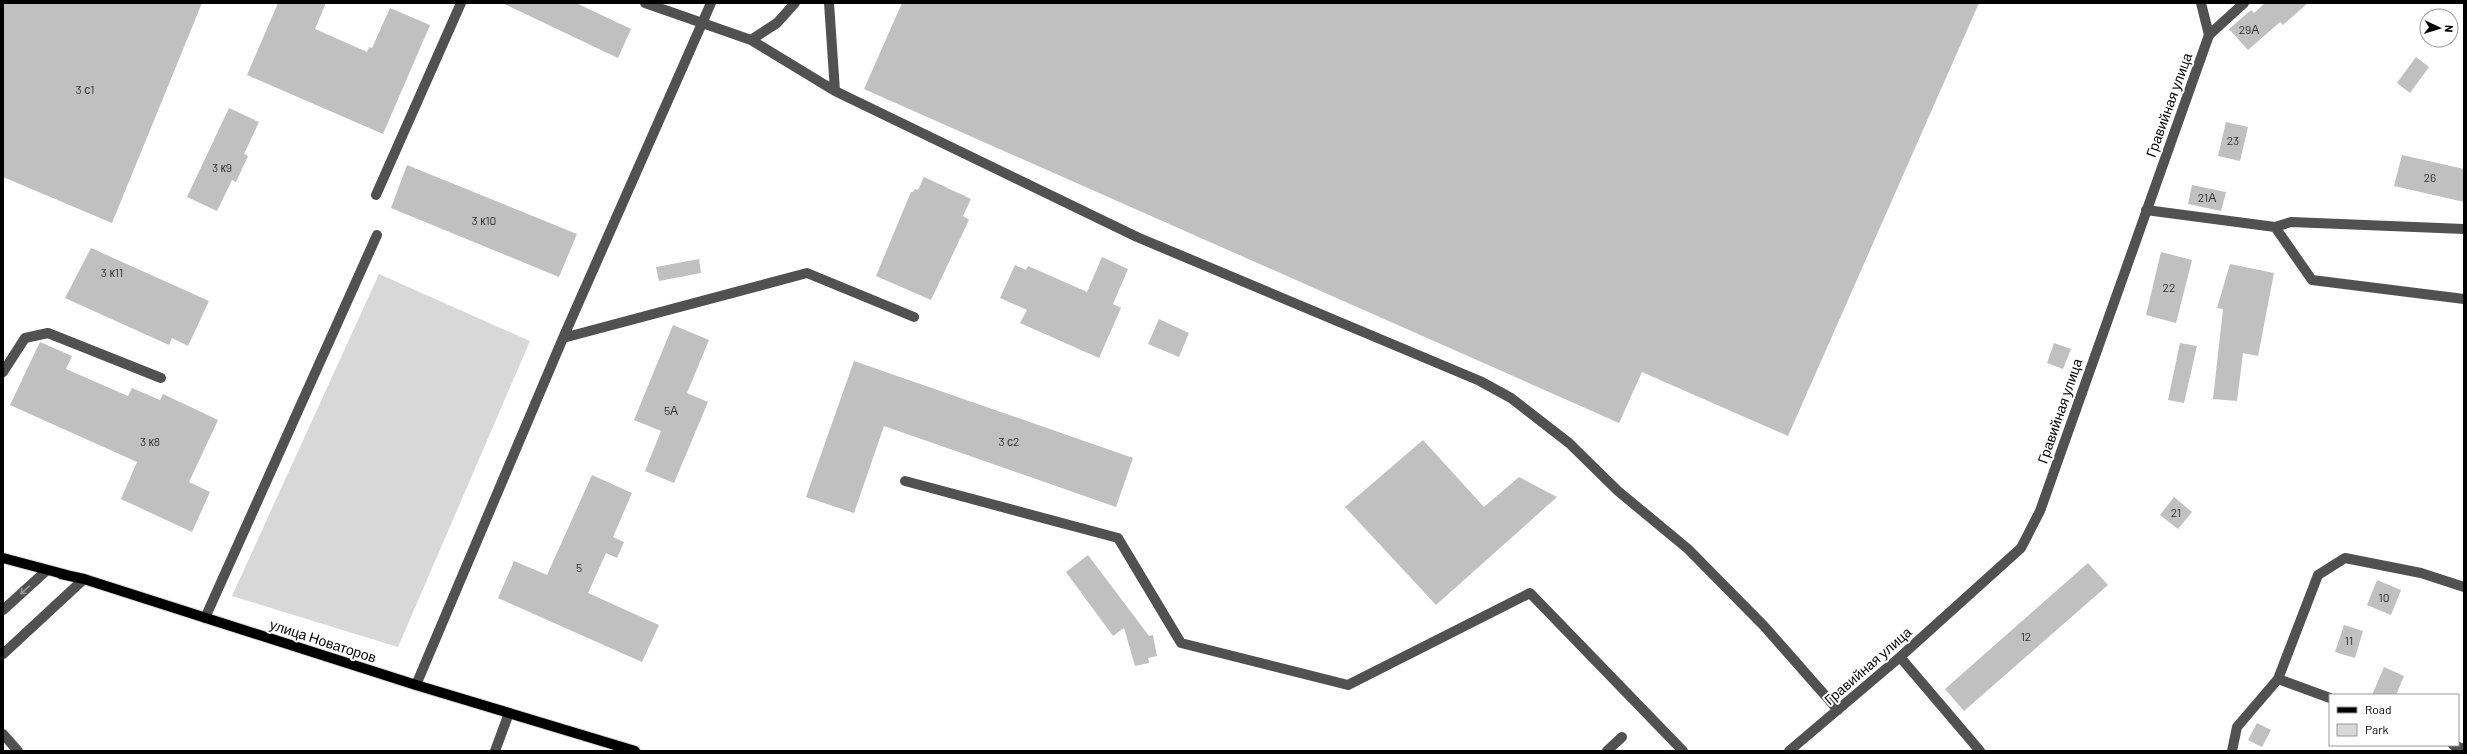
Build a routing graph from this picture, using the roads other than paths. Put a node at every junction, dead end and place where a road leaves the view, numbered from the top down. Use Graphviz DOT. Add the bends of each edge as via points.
graph roads {
  1 [pos="461,3"];
  2 [pos="645,3"];
  3 [pos="711,3"];
  4 [pos="795,3"];
  5 [pos="829,3"];
  6 [pos="2201,3"];
  7 [pos="2244,3"];
  8 [pos="702,25"];
  9 [pos="2209,34"];
  10 [pos="751,40"];
  11 [pos="835,91"];
  12 [pos="376,195"];
  13 [pos="2146,210"];
  14 [pos="2275,227"];
  15 [pos="2464,229"];
  16 [pos="377,235"];
  17 [pos="2464,299"];
  18 [pos="914,317"];
  19 [pos="563,338"];
  20 [pos="3,372"];
  21 [pos="162,378"];
  22 [pos="905,480"];
  23 [pos="3,558"];
  24 [pos="46,571"];
  25 [pos="84,579"];
  26 [pos="2464,587"];
  27 [pos="3,610"];
  28 [pos="205,618"];
  29 [pos="3,654"];
  30 [pos="1900,657"];
  31 [pos="2278,679"];
  32 [pos="416,685"];
  33 [pos="2329,698"];
  34 [pos="1838,710"];
  35 [pos="509,713"];
  36 [pos="3,734"];
  37 [pos="1622,737"];
  38 [pos="18,751"];
  39 [pos="495,751"];
  40 [pos="635,751"];
  41 [pos="1607,751"];
  42 [pos="1683,751"];
  43 [pos="1789,751"];
  44 [pos="1980,751"];
  45 [pos="2232,751"];
  1 -- 12 [label="street"];
  2 -- 8 [label="street"];
  3 -- 8 [label="street"];
  4 -- 10 [label="street" via="777,24"];
  5 -- 11 [label="street"];
  6 -- 9 [label="street"];
  7 -- 9 [label="street, Гравийная улица"];
  8 -- 10 [label="street"];
  8 -- 19 [label="street"];
  9 -- 13 [label="street, Гравийная улица"];
  10 -- 11 [label="street"];
  11 -- 34 [label="street" via="1137,237 1480,381 1511,398 1569,443 1618,491 1688,549 1764,626"];
  13 -- 14 [label="street"];
  13 -- 30 [label="street, Гравийная улица" via="2040,511 2021,548"];
  14 -- 15 [label="street" via="2291,222"];
  14 -- 17 [label="street" via="2312,280"];
  16 -- 28 [label="street"];
  18 -- 19 [label="street" via="807,273"];
  19 -- 32 [label="street"];
  20 -- 21 [label="street" via="25,338 48,333"];
  22 -- 42 [label="street" via="1118,538 1180,642 1348,685 1530,593"];
  23 -- 24 [label="main road, улица Новаторов"];
  24 -- 25 [label="main road, улица Новаторов"];
  24 -- 27 [label="street, one-way"];
  25 -- 28 [label="main road, улица Новаторов"];
  25 -- 29 [label="street"];
  26 -- 31 [label="street" via="2421,573 2345,558 2318,575"];
  28 -- 32 [label="main road, улица Новаторов"];
  30 -- 34 [label="street, Гравийная улица"];
  30 -- 44 [label="street"];
  31 -- 33 [label="street"];
  31 -- 45 [label="street" via="2237,727"];
  32 -- 35 [label="main road, улица Новаторов"];
  34 -- 43 [label="street, Гравийная улица"];
  35 -- 39 [label="street"];
  35 -- 40 [label="main road, улица Новаторов"];
  36 -- 38 [label="street"];
  37 -- 41 [label="street"];
}
